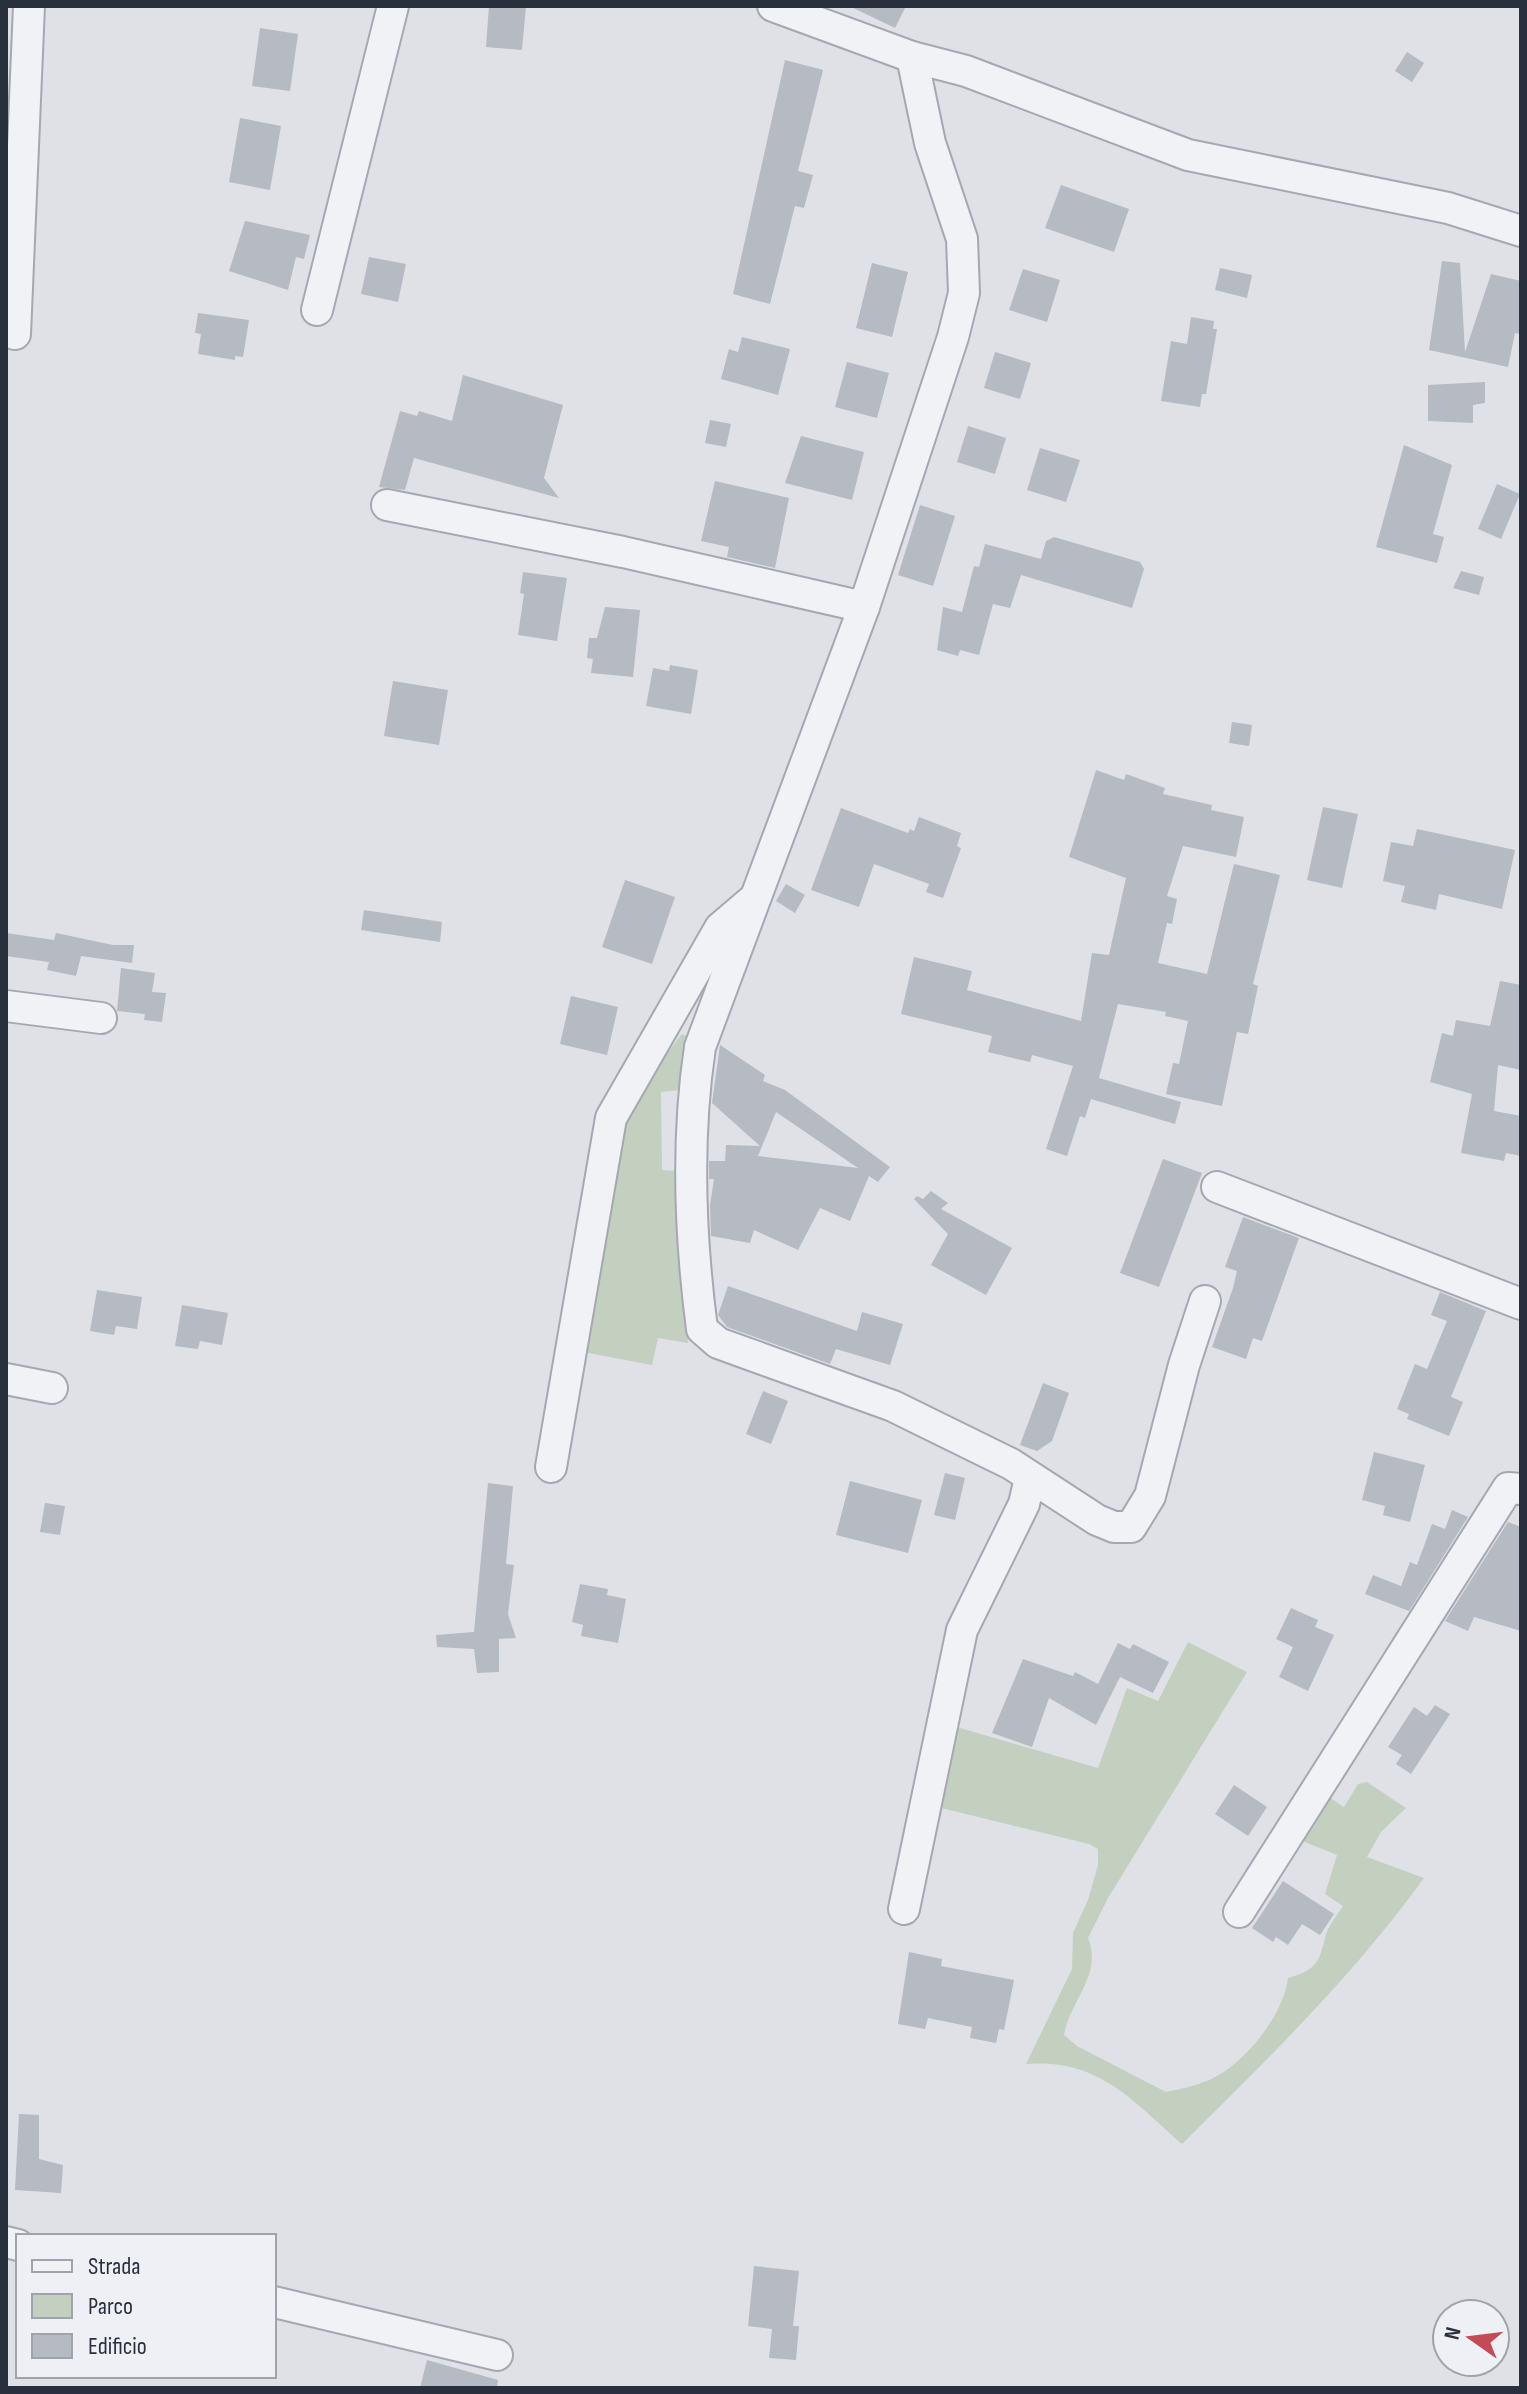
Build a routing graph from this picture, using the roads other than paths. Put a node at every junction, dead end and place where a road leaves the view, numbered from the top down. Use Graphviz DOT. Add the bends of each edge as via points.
graph roads {
  1 [pos="29,6"];
  2 [pos="393,6"];
  3 [pos="773,6"];
  4 [pos="912,57"];
  5 [pos="1521,231"];
  6 [pos="317,310"];
  7 [pos="15,334"];
  8 [pos="387,505"];
  9 [pos="864,607"];
  10 [pos="759,895"];
  11 [pos="6,1006"];
  12 [pos="101,1018"];
  13 [pos="1217,1187"];
  14 [pos="1205,1301"];
  15 [pos="1521,1304"];
  16 [pos="6,1379"];
  17 [pos="52,1388"];
  18 [pos="551,1467"];
  19 [pos="1030,1478"];
  20 [pos="1521,1489"];
  21 [pos="904,1909"];
  22 [pos="1239,1912"];
  23 [pos="276,2302"];
  24 [pos="497,2355"];
  1 -- 7 [label="street"];
  2 -- 6 [label="street"];
  3 -- 4 [label="street"];
  4 -- 5 [label="street" via="966,71 1188,155 1448,208"];
  4 -- 9 [label="street" via="930,143 962,239 964,293"];
  8 -- 9 [label="street"];
  9 -- 10 [label="street"];
  10 -- 18 [label="street" via="720,928 611,1118"];
  10 -- 19 [label="street" via="700,1047 691,1108 695,1274 702,1329 718,1343 893,1406"];
  11 -- 12 [label="street"];
  13 -- 15 [label="street"];
  14 -- 19 [label="street" via="1150,1496 1131,1527 1097,1520"];
  16 -- 17 [label="street"];
  19 -- 21 [label="street" via="1024,1504 962,1630"];
  20 -- 22 [label="street" via="1508,1488"];
  23 -- 24 [label="street"];
}
